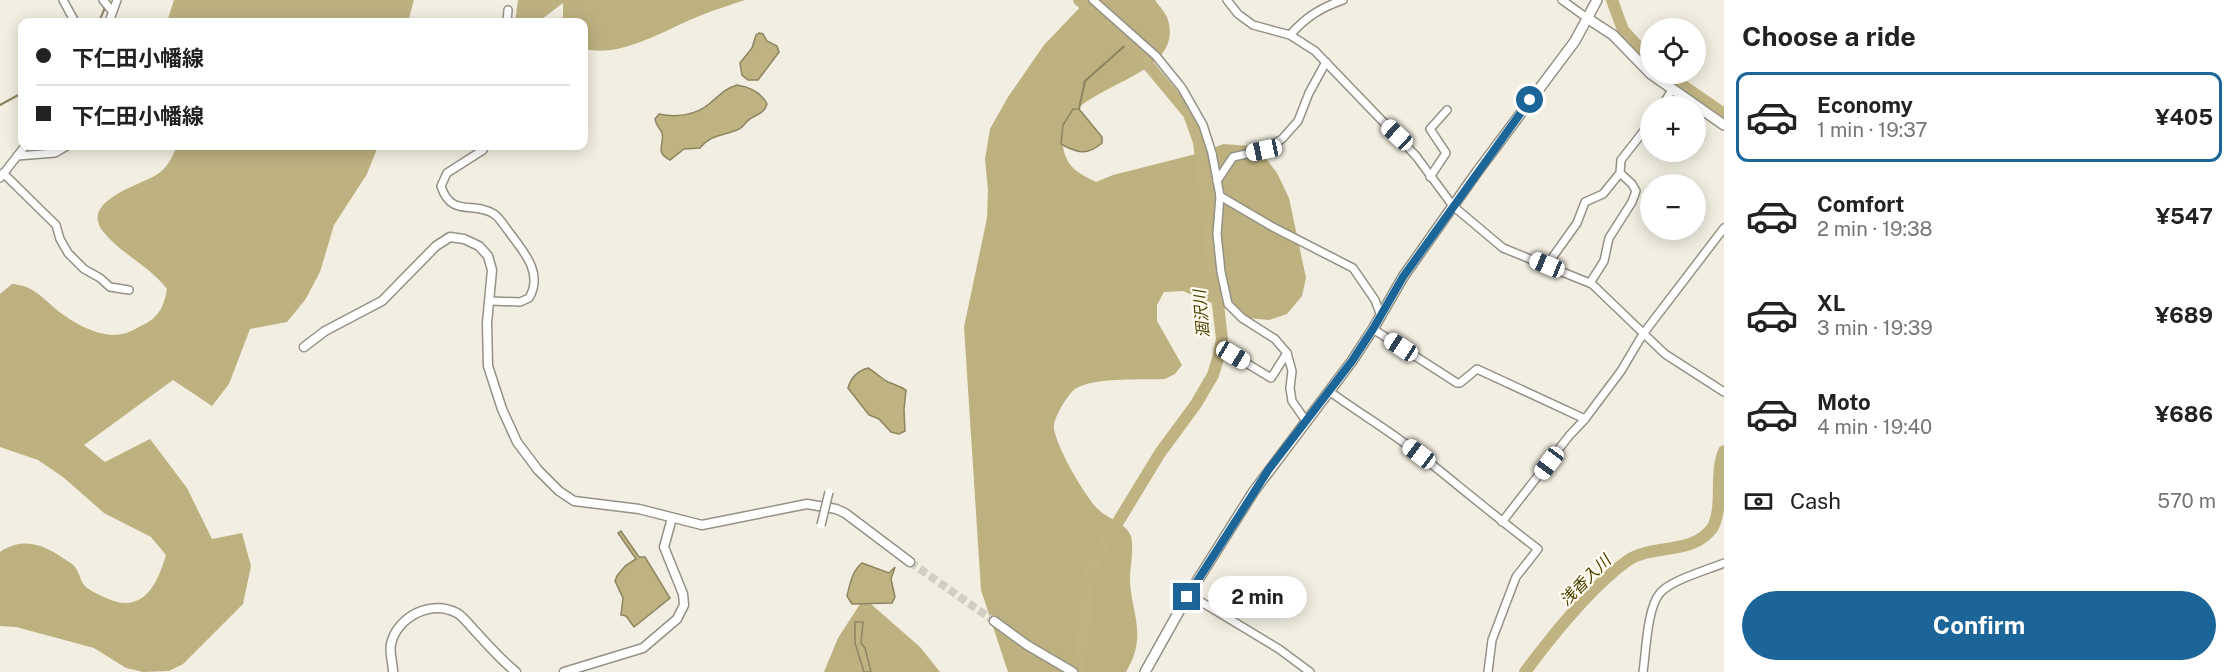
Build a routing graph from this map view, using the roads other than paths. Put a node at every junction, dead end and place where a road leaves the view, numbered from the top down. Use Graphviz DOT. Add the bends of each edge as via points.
graph roads {
  1 [pos="63,0"];
  2 [pos="103,0"];
  3 [pos="117,0"];
  4 [pos="1093,0"];
  5 [pos="1227,0"];
  6 [pos="1343,0"];
  7 [pos="1562,0"];
  8 [pos="1597,0"];
  9 [pos="1325,3"];
  10 [pos="508,10"];
  11 [pos="112,11"];
  12 [pos="73,18"];
  13 [pos="109,18"];
  14 [pos="507,18"];
  15 [pos="1587,18"];
  16 [pos="1290,34"];
  17 [pos="1326,62"];
  18 [pos="1640,65"];
  19 [pos="1664,84"];
  20 [pos="1672,90"];
  21 [pos="1668,96"];
  22 [pos="1447,110"];
  23 [pos="1724,125"];
  24 [pos="1640,136"];
  25 [pos="22,150"];
  26 [pos="60,150"];
  27 [pos="483,150"];
  28 [pos="17,156"];
  29 [pos="1620,173"];
  30 [pos="2,176"];
  31 [pos="1430,177"];
  32 [pos="1217,181"];
  33 [pos="1220,196"];
  34 [pos="1453,206"];
  35 [pos="1724,228"];
  36 [pos="1547,265"];
  37 [pos="1590,283"];
  38 [pos="129,290"];
  39 [pos="491,301"];
  40 [pos="1381,316"];
  41 [pos="1373,329"];
  42 [pos="1643,334"];
  43 [pos="304,347"];
  44 [pos="1287,353"];
  45 [pos="1233,355"];
  46 [pos="1329,391"];
  47 [pos="1724,392"];
  48 [pos="1585,419"];
  49 [pos="1306,421"];
  50 [pos="830,492"];
  51 [pos="672,518"];
  52 [pos="1502,522"];
  53 [pos="821,525"];
  54 [pos="910,562"];
  55 [pos="1724,564"];
  56 [pos="1187,597"];
  57 [pos="994,621"];
  58 [pos="1307,671"];
  59 [pos="393,672"];
  60 [pos="516,672"];
  61 [pos="564,672"];
  62 [pos="1073,672"];
  63 [pos="1144,672"];
  64 [pos="1488,672"];
  65 [pos="1643,672"];
  1 -- 12 [label="street"];
  2 -- 11 [label="street"];
  3 -- 11 [label="street"];
  4 -- 32 [label="street" via="1156,56 1182,88 1203,125"];
  5 -- 16 [label="street" via="1238,15 1253,25"];
  6 -- 9 [label="street"];
  7 -- 15 [label="street"];
  8 -- 15 [label="main road"];
  9 -- 16 [label="street"];
  10 -- 14 [label="street"];
  11 -- 13 [label="street"];
  15 -- 18 [label="main road" via="1613,35"];
  15 -- 34 [label="main road" via="1575,41"];
  16 -- 17 [label="street"];
  17 -- 31 [label="street" via="1416,156"];
  17 -- 32 [label="street" via="1298,121 1282,139 1264,150 1233,157"];
  19 -- 20 [label="main road"];
  20 -- 21 [label="street"];
  20 -- 23 [label="main road"];
  22 -- 31 [label="street" via="1430,129 1446,153"];
  24 -- 29 [label="street" via="1622,160"];
  25 -- 28 [label="street"];
  26 -- 28 [label="street"];
  27 -- 39 [label="street" via="447,173 441,186 450,202 496,215 527,256 535,283 529,298 520,302"];
  28 -- 30 [label="street"];
  29 -- 36 [label="street" via="1603,194 1585,202 1577,223"];
  29 -- 37 [label="street" via="1636,191 1609,238 1604,261"];
  30 -- 38 [label="street" via="56,225 68,253 84,269 110,287"];
  31 -- 34 [label="street"];
  32 -- 33 [label="street"];
  33 -- 40 [label="street" via="1353,268"];
  33 -- 44 [label="street" via="1217,234 1228,304 1275,339"];
  34 -- 36 [label="street" via="1503,248"];
  34 -- 40 [label="main road"];
  35 -- 42 [label="street"];
  36 -- 37 [label="street"];
  37 -- 42 [label="street"];
  39 -- 43 [label="street" via="492,270 488,256 479,246 450,237 426,254 382,301 325,331"];
  39 -- 51 [label="street" via="488,366 517,442 538,470 574,501 639,509"];
  40 -- 41 [label="main road"];
  41 -- 46 [label="main road"];
  41 -- 48 [label="street" via="1457,383 1477,369"];
  42 -- 47 [label="street" via="1665,354"];
  42 -- 48 [label="street"];
  44 -- 45 [label="street" via="1271,378"];
  44 -- 49 [label="street" via="1292,371 1292,401"];
  46 -- 49 [label="main road"];
  46 -- 52 [label="street" via="1396,437"];
  48 -- 52 [label="street"];
  49 -- 56 [label="main road" via="1269,469"];
  50 -- 53 [label="street, bridge"];
  51 -- 54 [label="street" via="702,525 807,504 845,513"];
  51 -- 61 [label="street" via="664,547 683,594 684,605 677,619 643,648"];
  52 -- 64 [label="street" via="1538,549 1516,577 1492,639"];
  55 -- 65 [label="street" via="1679,581 1660,593 1652,612"];
  56 -- 58 [label="street" via="1279,649"];
  56 -- 63 [label="main road"];
  57 -- 62 [label="street"];
  59 -- 60 [label="street" via="390,647 394,636 406,619 434,608 458,614"];
}
